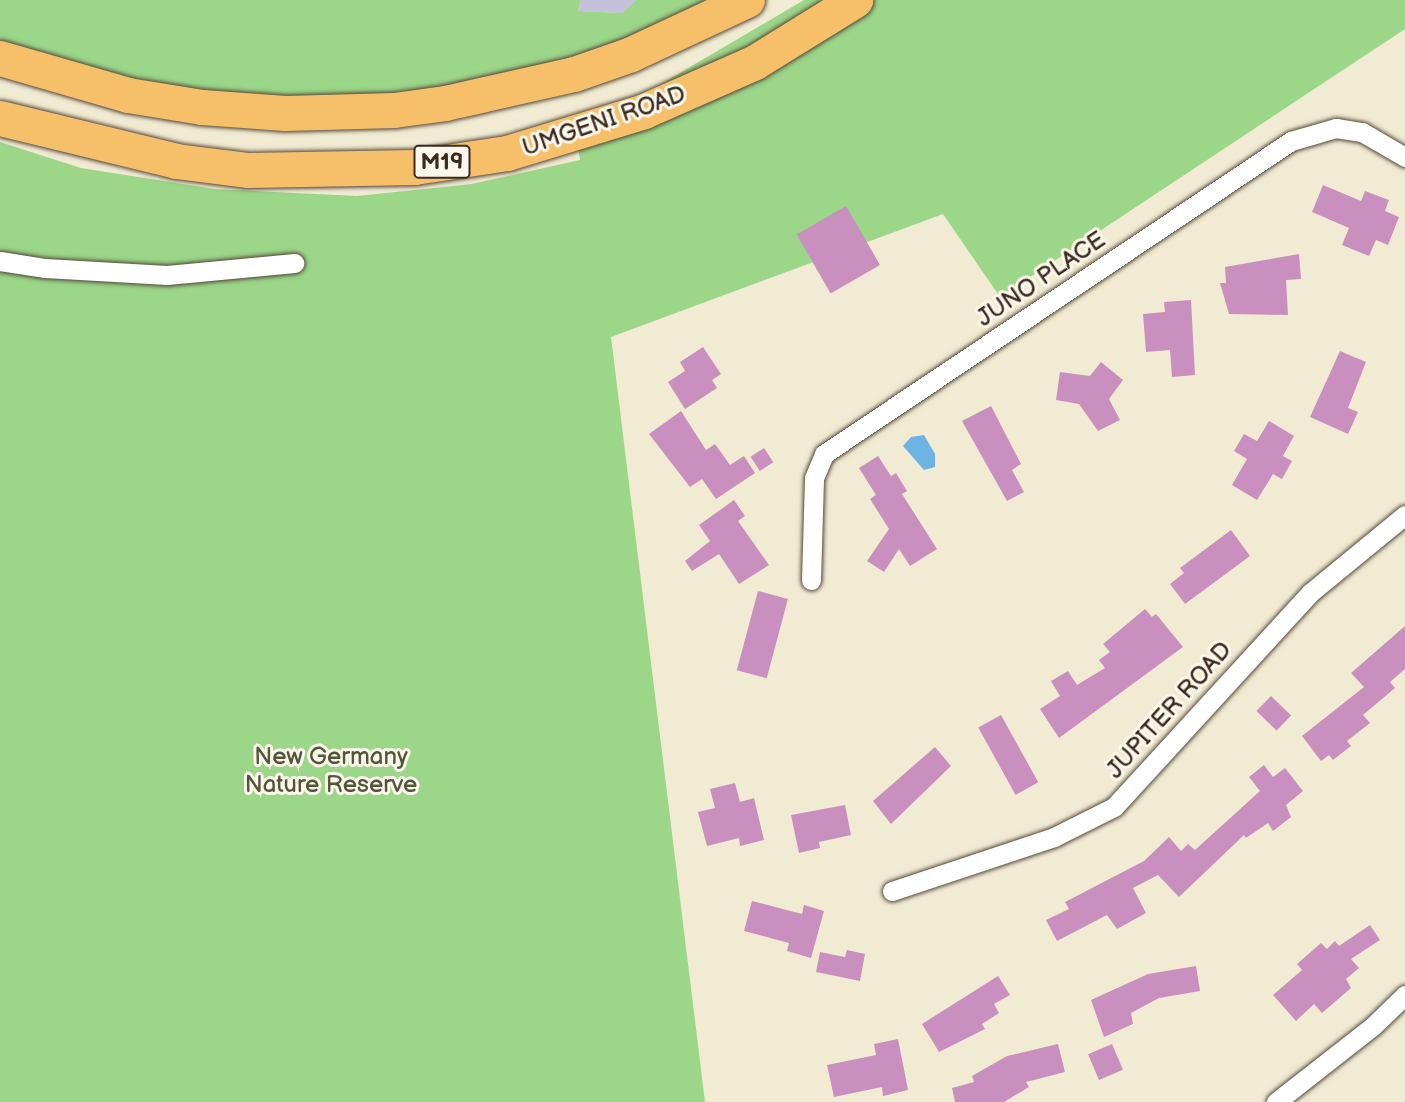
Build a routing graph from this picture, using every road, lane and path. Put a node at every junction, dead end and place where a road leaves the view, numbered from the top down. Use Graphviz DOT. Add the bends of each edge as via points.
graph roads {
  1 [pos="747,0"];
  2 [pos="855,0"];
  3 [pos="0,58"];
  4 [pos="0,118"];
  5 [pos="1405,157"];
  6 [pos="0,261"];
  7 [pos="294,262"];
  8 [pos="1405,515"];
  9 [pos="811,580"];
  10 [pos="892,891"];
  11 [pos="1405,995"];
  12 [pos="1276,1102"];
  1 -- 3 [label="highway, M19" via="643,49 574,74 394,110 285,113 202,107 128,95"];
  2 -- 4 [label="highway, UMGENI ROAD / M19" via="755,62 644,111 507,153 414,167 248,170 141,153"];
  5 -- 9 [label="street, JUNO PLACE" via="1362,132 1336,128 1291,141 824,454 814,478"];
  6 -- 7 [label="street" via="167,275"];
  8 -- 10 [label="street, JUPITER ROAD" via="1310,593 1114,807 1054,837"];
  11 -- 12 [label="street"];
}
